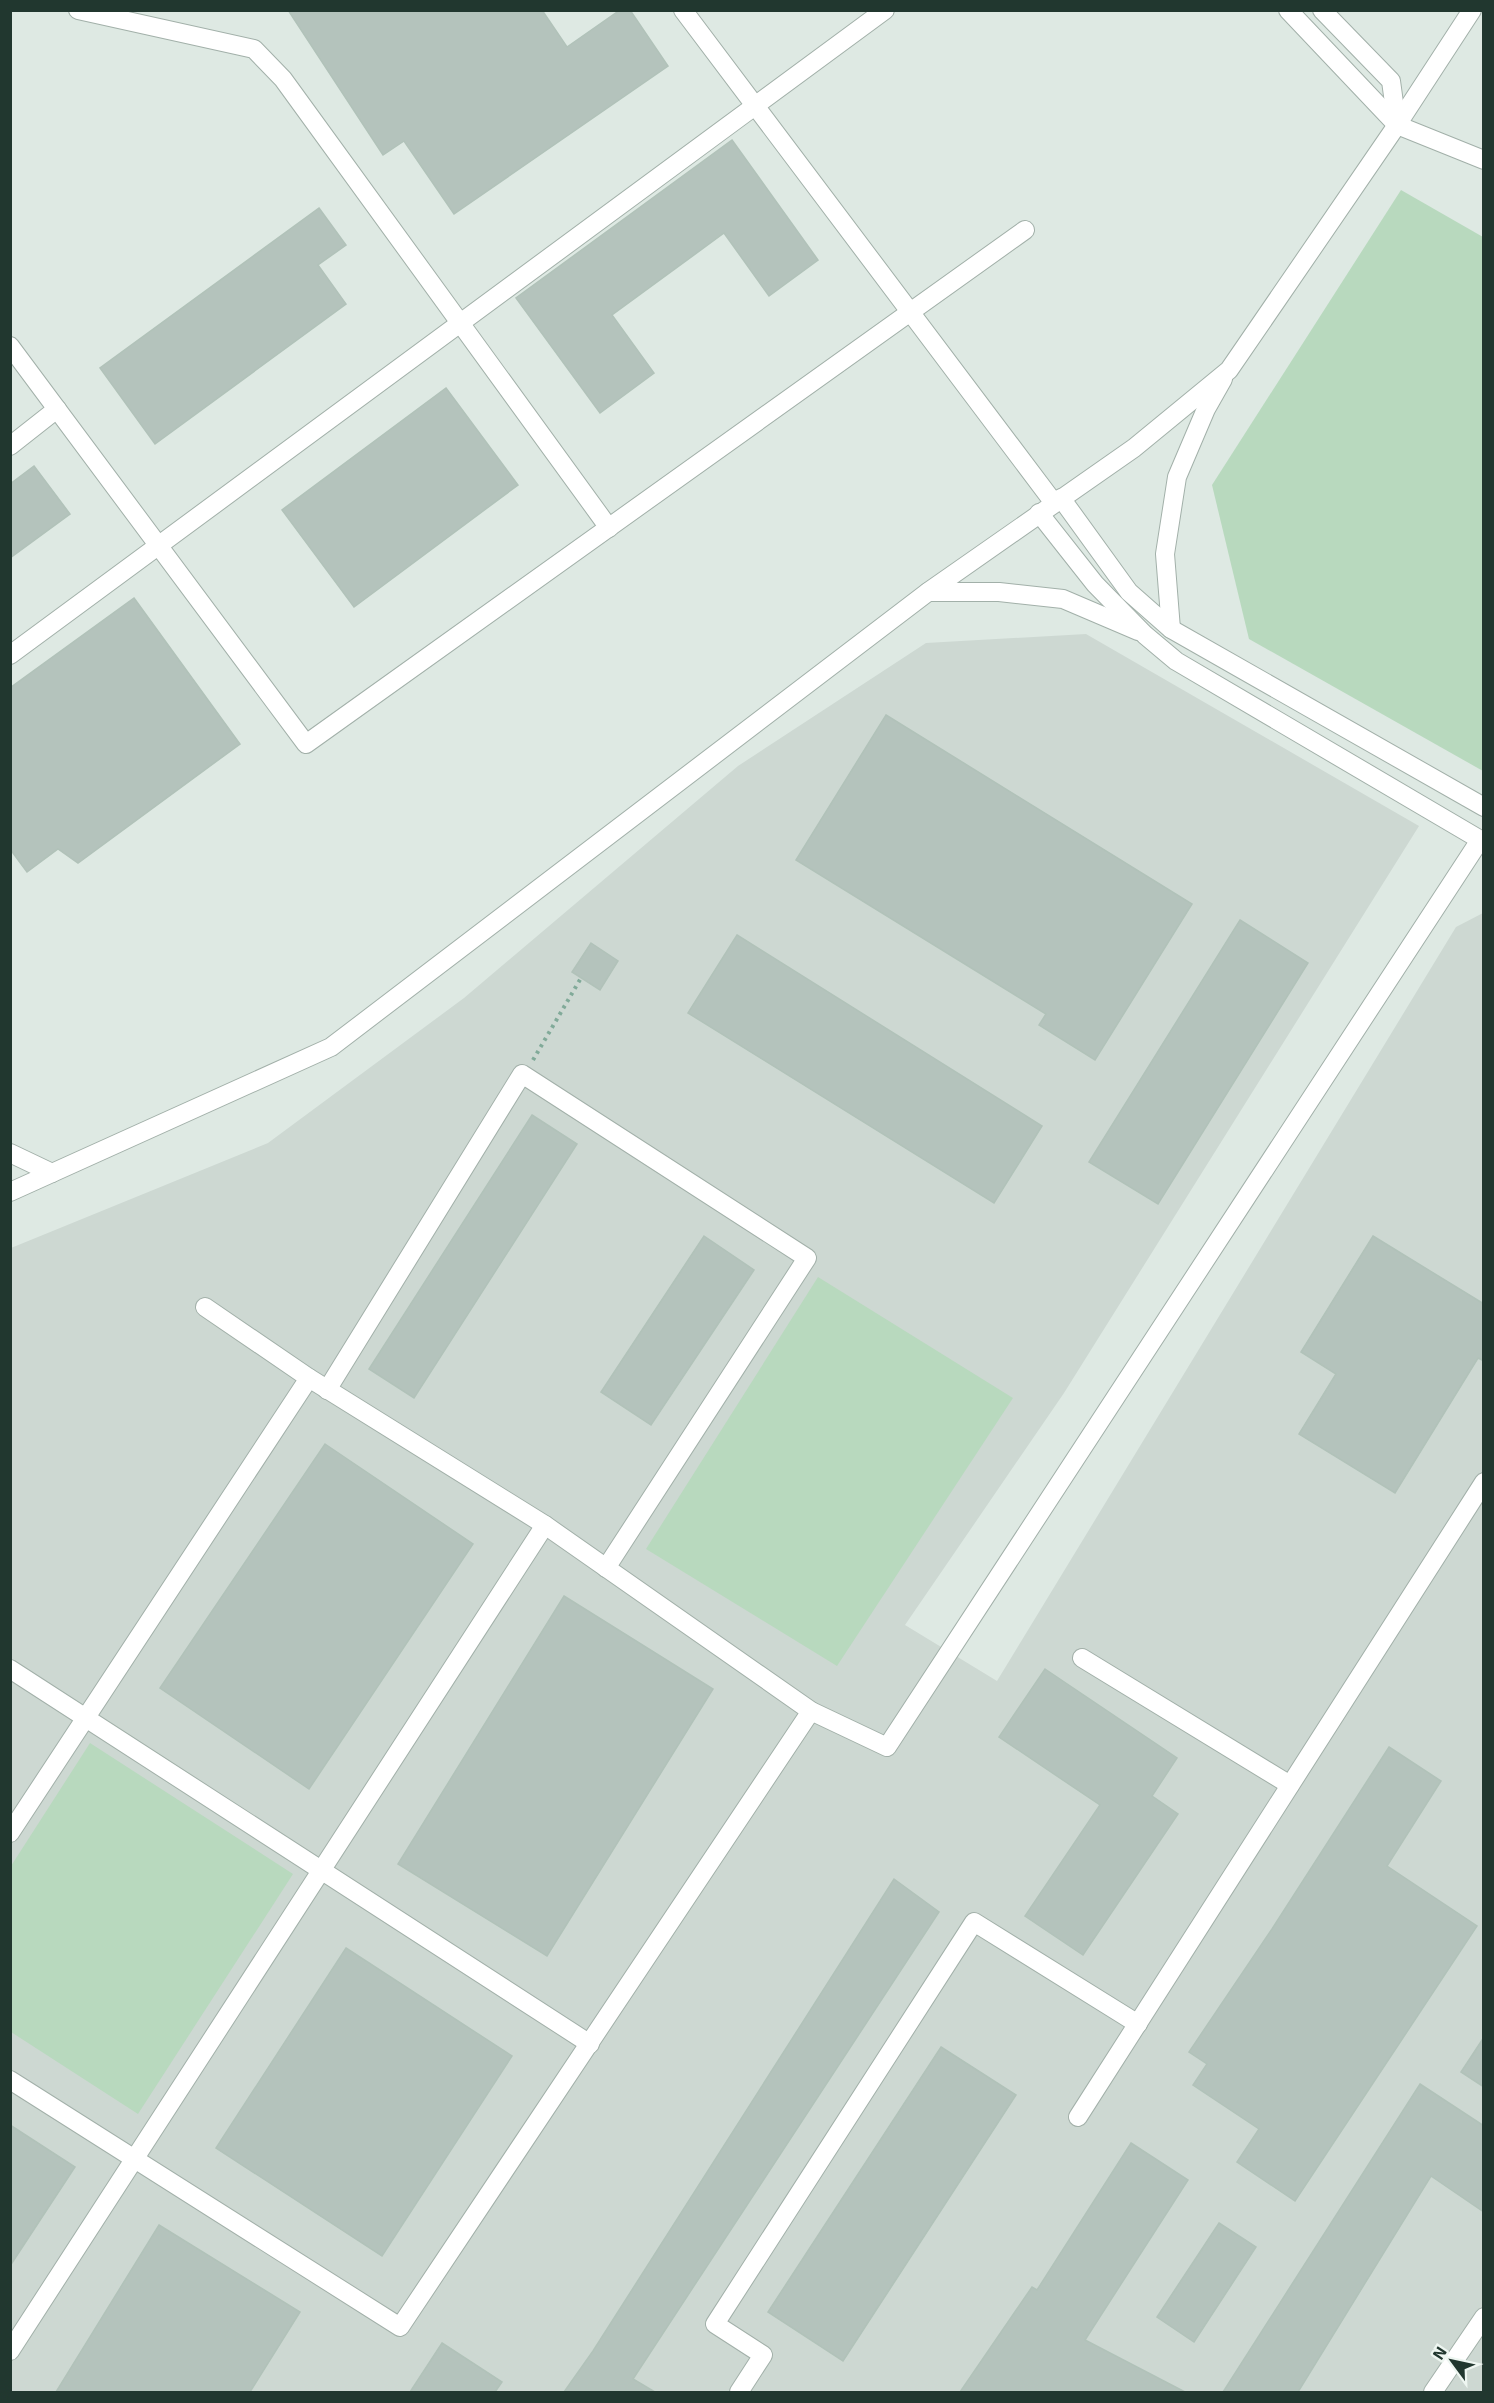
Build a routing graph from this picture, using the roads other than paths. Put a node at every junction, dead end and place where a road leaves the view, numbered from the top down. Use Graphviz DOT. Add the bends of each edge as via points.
graph roads {
  1 [pos="78,10"];
  2 [pos="683,10"];
  3 [pos="885,10"];
  4 [pos="1287,10"];
  5 [pos="1322,10"];
  6 [pos="1472,10"];
  7 [pos="755,106"];
  8 [pos="1397,125"];
  9 [pos="1484,160"];
  10 [pos="1025,230"];
  11 [pos="910,312"];
  12 [pos="461,324"];
  13 [pos="10,346"];
  14 [pos="1229,369"];
  15 [pos="57,409"];
  16 [pos="10,446"];
  17 [pos="1052,505"];
  18 [pos="609,528"];
  19 [pos="159,546"];
  20 [pos="928,592"];
  21 [pos="1172,629"];
  22 [pos="1145,635"];
  23 [pos="10,655"];
  24 [pos="1484,807"];
  25 [pos="1482,841"];
  26 [pos="10,1154"];
  27 [pos="52,1173"];
  28 [pos="10,1192"];
  29 [pos="205,1307"];
  30 [pos="309,1378"];
  31 [pos="327,1390"];
  32 [pos="1484,1482"];
  33 [pos="545,1525"];
  34 [pos="606,1568"];
  35 [pos="1082,1658"];
  36 [pos="10,1669"];
  37 [pos="811,1711"];
  38 [pos="85,1718"];
  39 [pos="1290,1785"];
  40 [pos="10,1833"];
  41 [pos="321,1871"];
  42 [pos="1138,2024"];
  43 [pos="590,2044"];
  44 [pos="10,2080"];
  45 [pos="1078,2117"];
  46 [pos="136,2160"];
  47 [pos="1484,2317"];
  48 [pos="10,2351"];
  49 [pos="739,2392"];
  50 [pos="1433,2392"];
  1 -- 12 [label="street" via="254,49 283,79"];
  2 -- 7 [label="street"];
  3 -- 7 [label="street"];
  4 -- 8 [label="street"];
  5 -- 8 [label="street" via="1391,81"];
  6 -- 8 [label="street"];
  7 -- 11 [label="street"];
  7 -- 12 [label="street"];
  8 -- 9 [label="street"];
  8 -- 14 [label="street"];
  10 -- 11 [label="street"];
  11 -- 17 [label="street"];
  11 -- 18 [label="street"];
  12 -- 18 [label="street"];
  12 -- 19 [label="street"];
  13 -- 15 [label="street"];
  14 -- 17 [label="street" via="1134,448"];
  14 -- 21 [label="street" via="1206,409 1177,477 1165,554"];
  15 -- 16 [label="street"];
  15 -- 19 [label="street"];
  17 -- 20 [label="street"];
  17 -- 21 [label="street" via="1129,592"];
  17 -- 22 [label="street" via="1095,584"];
  18 -- 19 [label="street" via="306,744"];
  19 -- 23 [label="street"];
  20 -- 22 [label="street" via="999,592 1063,599"];
  20 -- 27 [label="street" via="331,1047"];
  21 -- 24 [label="street"];
  22 -- 25 [label="street" via="1176,661"];
  25 -- 37 [label="street" via="887,1748"];
  26 -- 27 [label="street"];
  27 -- 28 [label="street"];
  29 -- 30 [label="street"];
  30 -- 31 [label="street"];
  30 -- 38 [label="street"];
  31 -- 33 [label="street"];
  31 -- 34 [label="street" via="522,1074 807,1258"];
  32 -- 39 [label="street"];
  33 -- 34 [label="street"];
  33 -- 41 [label="street"];
  34 -- 37 [label="street"];
  35 -- 39 [label="street"];
  36 -- 38 [label="street"];
  37 -- 43 [label="street"];
  38 -- 40 [label="street"];
  38 -- 41 [label="street"];
  39 -- 42 [label="street"];
  41 -- 43 [label="street"];
  41 -- 46 [label="street"];
  42 -- 45 [label="street"];
  42 -- 49 [label="street" via="974,1922 714,2325 763,2355"];
  43 -- 46 [label="street" via="400,2327"];
  44 -- 46 [label="street"];
  46 -- 48 [label="street"];
  47 -- 50 [label="street"];
}
